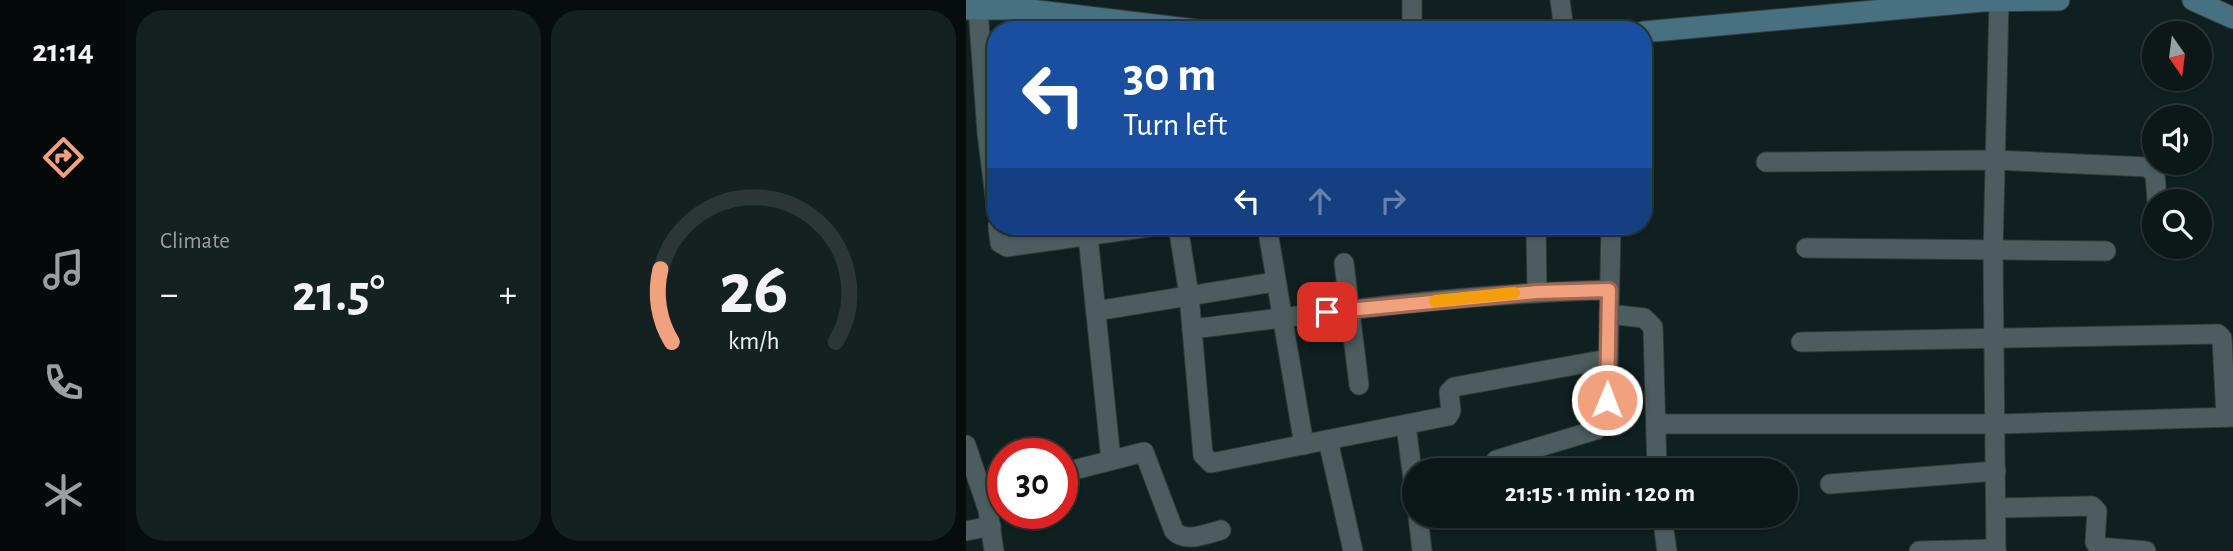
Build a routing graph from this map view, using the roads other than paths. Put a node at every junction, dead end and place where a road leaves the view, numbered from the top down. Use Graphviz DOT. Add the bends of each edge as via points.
graph roads {
  1 [pos="1412,0"];
  2 [pos="1560,0"];
  3 [pos="2059,0"];
  4 [pos="2193,0"];
  5 [pos="1989,1"];
  6 [pos="1874,6"];
  7 [pos="972,9"];
  8 [pos="2233,18"];
  9 [pos="1128,21"];
  10 [pos="1412,21"];
  11 [pos="1563,21"];
  12 [pos="1652,31"];
  13 [pos="987,139"];
  14 [pos="1994,160"];
  15 [pos="1766,162"];
  16 [pos="2156,189"];
  17 [pos="999,235"];
  18 [pos="1095,235"];
  19 [pos="1179,235"];
  20 [pos="1269,235"];
  21 [pos="1536,235"];
  22 [pos="1611,235"];
  23 [pos="1088,236"];
  24 [pos="1806,248"];
  25 [pos="1993,251"];
  26 [pos="2106,251"];
  27 [pos="1345,263"];
  28 [pos="1275,282"];
  29 [pos="1609,290"];
  30 [pos="1537,292"];
  31 [pos="1189,295"];
  32 [pos="1350,310"];
  33 [pos="1096,312"];
  34 [pos="1609,314"];
  35 [pos="1280,318"];
  36 [pos="1192,329"];
  37 [pos="1995,339"];
  38 [pos="1801,342"];
  39 [pos="1608,359"];
  40 [pos="1359,385"];
  41 [pos="2230,417"];
  42 [pos="1656,424"];
  43 [pos="1997,424"];
  44 [pos="1406,425"];
  45 [pos="1328,440"];
  46 [pos="966,445"];
  47 [pos="1304,445"];
  48 [pos="1410,458"];
  49 [pos="1502,458"];
  50 [pos="1657,458"];
  51 [pos="1111,460"];
  52 [pos="1078,469"];
  53 [pos="1996,471"];
  54 [pos="971,476"];
  55 [pos="1830,484"];
  56 [pos="987,493"];
  57 [pos="983,494"];
  58 [pos="1996,508"];
  59 [pos="987,512"];
  60 [pos="987,527"];
  61 [pos="1419,528"];
  62 [pos="1664,528"];
  63 [pos="990,529"];
  64 [pos="1221,530"];
  65 [pos="966,531"];
  66 [pos="1996,550"];
  67 [pos="994,551"];
  68 [pos="1353,551"];
  69 [pos="1422,551"];
  70 [pos="1667,551"];
  71 [pos="1919,551"];
  72 [pos="2146,551"];
  1 -- 10 [label="street"];
  2 -- 11 [label="street"];
  3 -- 5 [label="main road"];
  4 -- 8 [label="main road"];
  5 -- 6 [label="main road"];
  5 -- 14 [label="street"];
  6 -- 12 [label="main road"];
  7 -- 9 [label="main road" via="1059,12"];
  7 -- 13 [label="street"];
  14 -- 15 [label="street"];
  14 -- 16 [label="street" via="2147,167 2155,174"];
  14 -- 25 [label="street"];
  17 -- 23 [label="street" via="1000,243 1007,247"];
  18 -- 23 [label="street"];
  19 -- 31 [label="street"];
  20 -- 28 [label="street"];
  21 -- 30 [label="street"];
  22 -- 29 [label="street"];
  23 -- 33 [label="street"];
  24 -- 25 [label="street"];
  25 -- 26 [label="street"];
  25 -- 37 [label="street"];
  27 -- 32 [label="street"];
  28 -- 31 [label="street"];
  28 -- 35 [label="street"];
  29 -- 30 [label="street"];
  29 -- 34 [label="street"];
  30 -- 32 [label="street"];
  31 -- 33 [label="street"];
  31 -- 36 [label="street"];
  32 -- 35 [label="street"];
  32 -- 40 [label="street"];
  33 -- 51 [label="street"];
  34 -- 39 [label="street"];
  34 -- 42 [label="street" via="1644,318 1653,327"];
  35 -- 36 [label="street"];
  35 -- 47 [label="street"];
  36 -- 47 [label="street" via="1205,460 1211,463"];
  37 -- 38 [label="street"];
  37 -- 41 [label="street" via="2221,335"];
  37 -- 43 [label="street"];
  39 -- 44 [label="street" via="1454,387 1449,392 1451,415"];
  39 -- 49 [label="street" via="1607,421 1603,427"];
  41 -- 43 [label="street"];
  42 -- 43 [label="street"];
  42 -- 50 [label="street"];
  43 -- 53 [label="street"];
  44 -- 45 [label="street"];
  44 -- 48 [label="street"];
  45 -- 47 [label="street"];
  45 -- 68 [label="street"];
  46 -- 54 [label="street"];
  51 -- 52 [label="street"];
  51 -- 64 [label="street" via="1139,452 1148,456 1179,536"];
  53 -- 55 [label="street"];
  53 -- 58 [label="street"];
  54 -- 57 [label="street"];
  56 -- 57 [label="street"];
  57 -- 59 [label="street"];
  58 -- 66 [label="street"];
  58 -- 72 [label="street" via="2092,506 2098,547"];
  60 -- 65 [label="street"];
  61 -- 69 [label="street"];
  62 -- 70 [label="street"];
  63 -- 67 [label="street"];
  66 -- 71 [label="street"];
}
